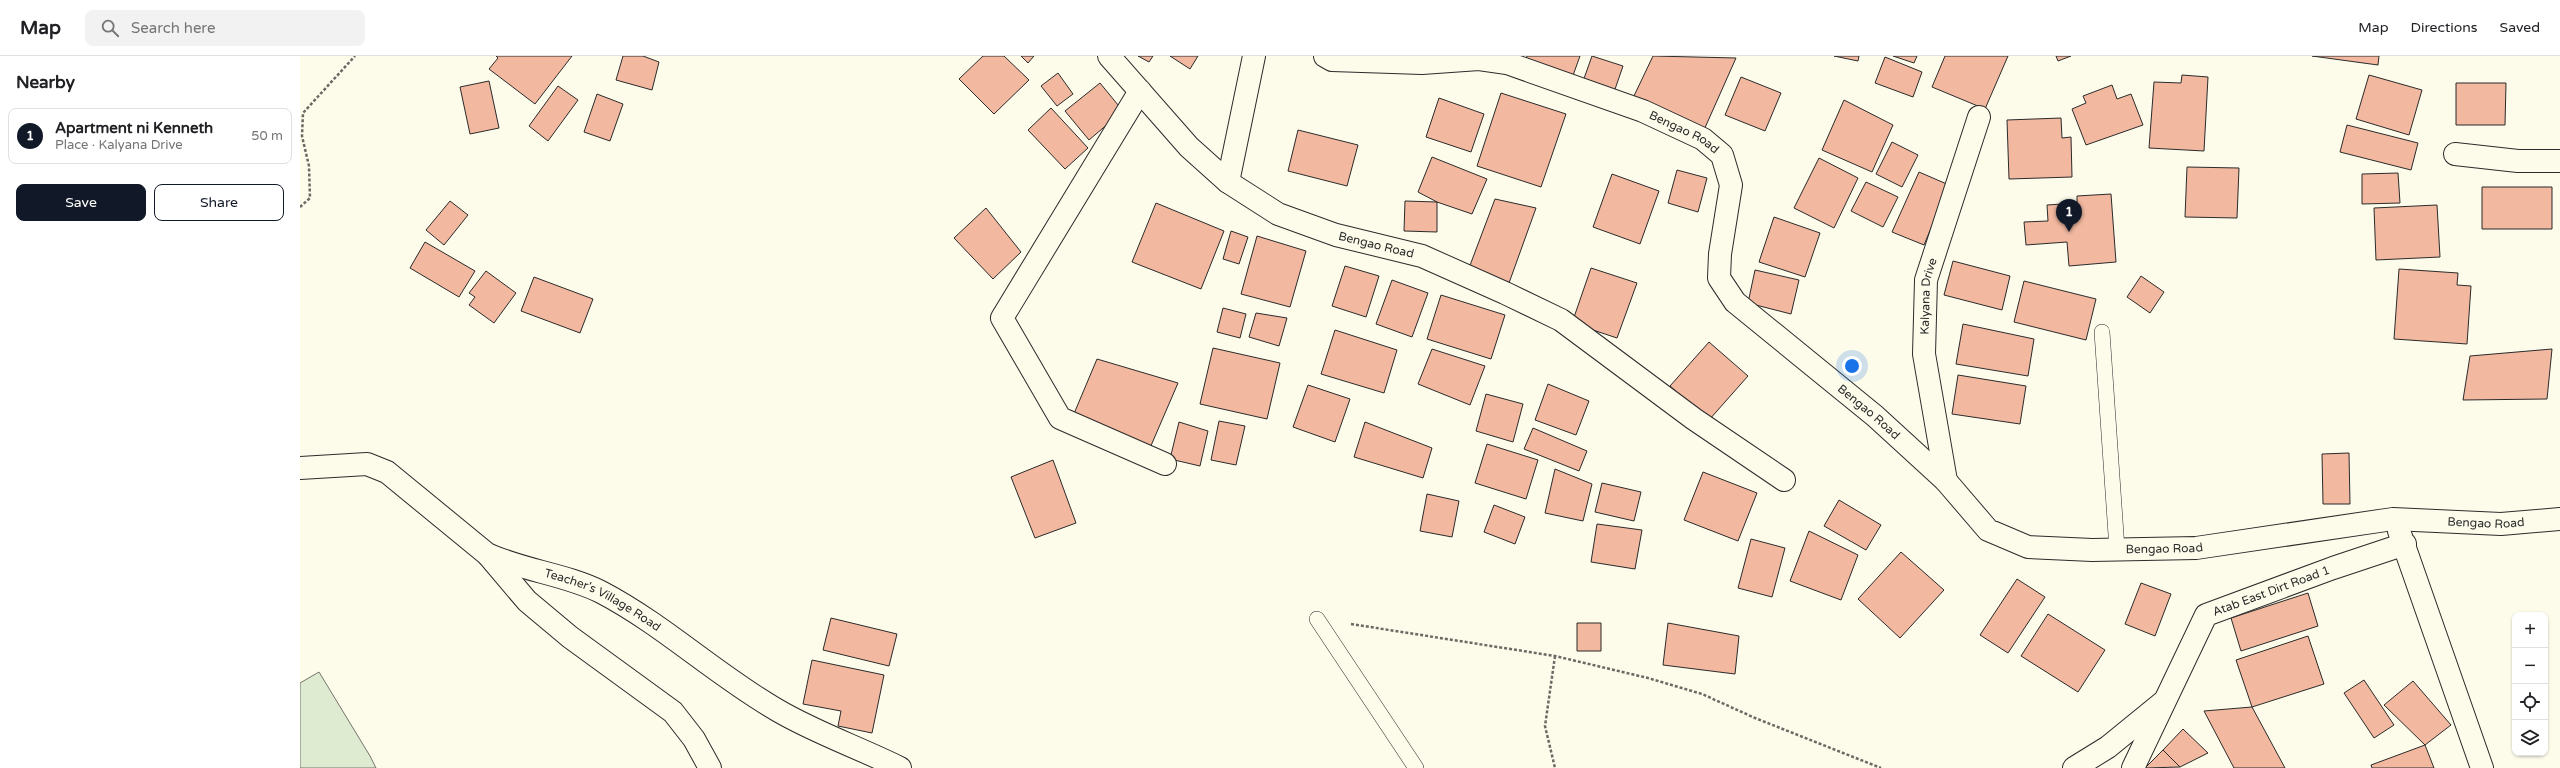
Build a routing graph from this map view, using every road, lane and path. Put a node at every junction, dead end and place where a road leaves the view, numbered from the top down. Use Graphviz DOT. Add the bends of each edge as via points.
graph roads {
  1 [pos="355,56"];
  2 [pos="1109,56"];
  3 [pos="1254,56"];
  4 [pos="1324,56"];
  5 [pos="1140,91"];
  6 [pos="1978,117"];
  7 [pos="2455,154"];
  8 [pos="2560,161"];
  9 [pos="1228,182"];
  10 [pos="300,207"];
  11 [pos="2102,332"];
  12 [pos="1165,464"];
  13 [pos="300,468"];
  14 [pos="1784,480"];
  15 [pos="1946,481"];
  16 [pos="2394,519"];
  17 [pos="2560,519"];
  18 [pos="2405,544"];
  19 [pos="2117,549"];
  20 [pos="487,554"];
  21 [pos="1317,619"];
  22 [pos="1555,656"];
  23 [pos="2168,699"];
  24 [pos="710,768"];
  25 [pos="900,768"];
  26 [pos="1416,768"];
  27 [pos="1555,768"];
  28 [pos="1881,768"];
  29 [pos="2074,768"];
  30 [pos="2133,768"];
  31 [pos="2482,768"];
  1 -- 10 [label="path" via="303,113 302,136 309,166 310,198"];
  2 -- 5 [label="street, Bengao Road"];
  3 -- 9 [label="street"];
  4 -- 15 [label="street, Bengao Road" via="1332,60 1422,63 1480,59 1507,63 1643,111 1703,139 1722,155 1730,185 1719,278 1735,302 1875,416"];
  5 -- 9 [label="street, Bengao Road" via="1189,147"];
  5 -- 12 [label="street" via="1002,318 1060,418"];
  6 -- 15 [label="street, Kalyana Drive" via="1926,280 1924,354"];
  7 -- 8 [label="street" via="2518,161"];
  9 -- 14 [label="street, Bengao Road" via="1278,214 1336,235 1422,256 1505,292 1561,320 1694,419"];
  11 -- 19 [label="lane"];
  13 -- 20 [label="street, Teacher's Village Road" via="367,464 388,472"];
  15 -- 19 [label="street, Bengao Road" via="1988,530 2028,547"];
  16 -- 17 [label="street, Bengao Road" via="2501,524"];
  16 -- 18 [label="street"];
  16 -- 19 [label="street, Bengao Road" via="2196,548"];
  18 -- 23 [label="street, Atab East Dirt Road 1" via="2206,615"];
  18 -- 31 [label="street"];
  20 -- 24 [label="street" via="528,601 558,627 673,712 694,739"];
  20 -- 25 [label="street, Teacher's Village Road" via="502,561 539,569 600,592 632,609 777,710"];
  21 -- 22 [label="path"];
  21 -- 26 [label="lane"];
  22 -- 27 [label="path" via="1545,726"];
  22 -- 28 [label="path" via="1702,694"];
  23 -- 29 [label="street" via="2108,747"];
  23 -- 30 [label="street, Atab East Dirt Road 1"];
}
